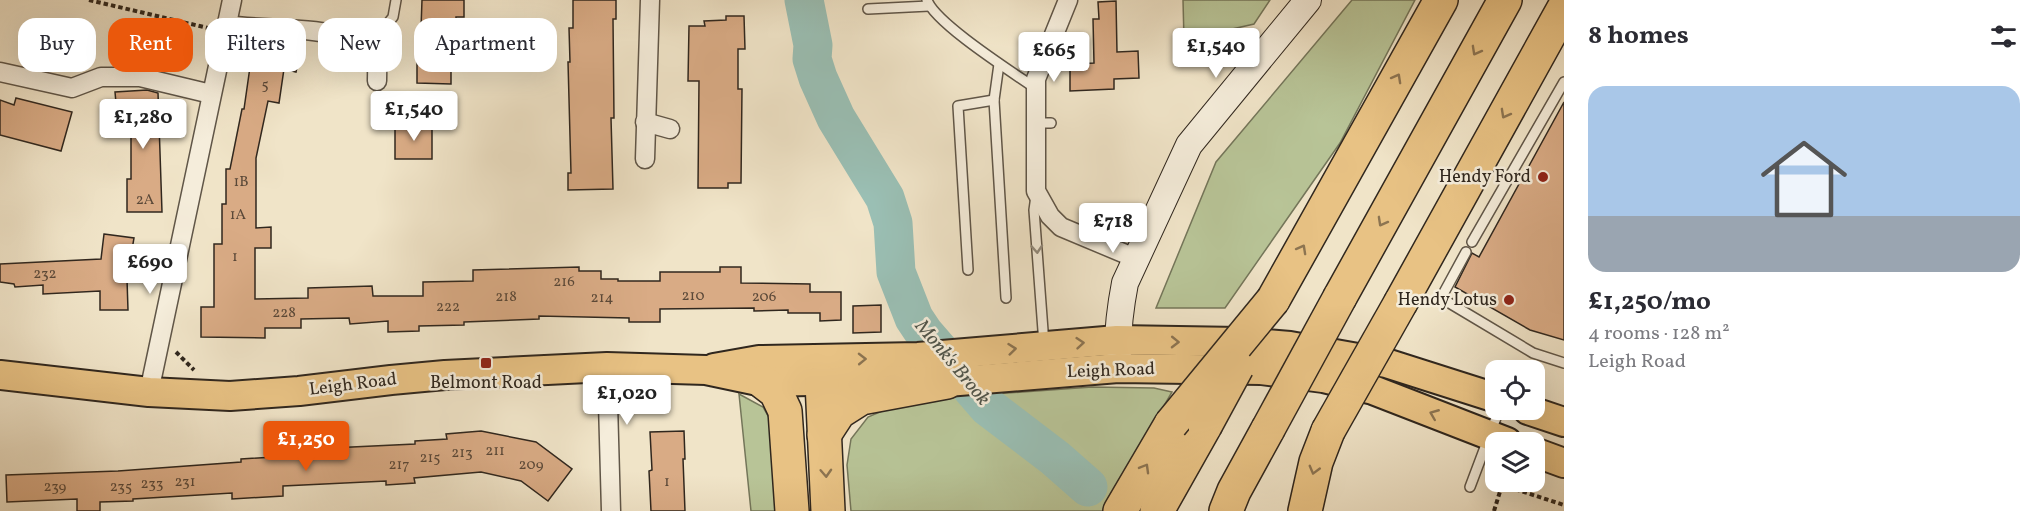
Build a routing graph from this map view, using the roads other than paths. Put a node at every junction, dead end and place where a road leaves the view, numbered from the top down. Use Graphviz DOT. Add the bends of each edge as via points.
graph roads {
  1 [pos="232,0"];
  2 [pos="396,0"];
  3 [pos="650,0"];
  4 [pos="1068,0"];
  5 [pos="1308,0"];
  6 [pos="1441,0"];
  7 [pos="1505,0"];
  8 [pos="928,3"];
  9 [pos="1564,8"];
  10 [pos="868,9"];
  11 [pos="228,18"];
  12 [pos="392,18"];
  13 [pos="999,64"];
  14 [pos="0,72"];
  15 [pos="216,72"];
  16 [pos="377,72"];
  17 [pos="377,81"];
  18 [pos="1564,82"];
  19 [pos="1035,87"];
  20 [pos="211,94"];
  21 [pos="994,100"];
  22 [pos="645,122"];
  23 [pos="670,129"];
  24 [pos="645,159"];
  25 [pos="1036,191"];
  26 [pos="1472,242"];
  27 [pos="1466,252"];
  28 [pos="1135,258"];
  29 [pos="968,270"];
  30 [pos="1006,298"];
  31 [pos="1273,300"];
  32 [pos="1117,340"];
  33 [pos="1045,360"];
  34 [pos="1564,363"];
  35 [pos="608,367"];
  36 [pos="1118,368"];
  37 [pos="706,370"];
  38 [pos="0,375"];
  39 [pos="796,377"];
  40 [pos="947,382"];
  41 [pos="148,392"];
  42 [pos="1485,394"];
  43 [pos="1545,416"];
  44 [pos="1564,422"];
  45 [pos="1485,434"];
  46 [pos="824,435"];
  47 [pos="1545,456"];
  48 [pos="1485,460"];
  49 [pos="1564,463"];
  50 [pos="1470,487"];
  51 [pos="1227,504"];
  52 [pos="611,511"];
  53 [pos="792,511"];
  54 [pos="799,511"];
  55 [pos="828,511"];
  56 [pos="1120,511"];
  57 [pos="1157,511"];
  58 [pos="1305,511"];
  1 -- 11 [label="street"];
  2 -- 12 [label="lane"];
  3 -- 22 [label="street"];
  4 -- 19 [label="street"];
  5 -- 28 [label="street" via="1189,145"];
  31 -- 6 [label="highway, one-way"];
  7 -- 51 [label="highway, one-way, bridge"];
  8 -- 10 [label="lane"];
  8 -- 13 [label="lane" via="934,13"];
  9 -- 58 [label="highway, one-way, bridge" via="1328,431"];
  13 -- 19 [label="lane"];
  13 -- 21 [label="lane"];
  14 -- 20 [label="street" via="72,88 101,77 140,77"];
  15 -- 20 [label="street"];
  16 -- 17 [label="street"];
  18 -- 26 [label="lane"];
  19 -- 25 [label="street" via="1043,123"];
  20 -- 41 [label="street"];
  21 -- 29 [label="lane" via="958,106"];
  21 -- 30 [label="lane"];
  22 -- 23 [label="street"];
  22 -- 24 [label="street"];
  25 -- 28 [label="street" via="1061,227"];
  25 -- 33 [label="lane, one-way" via="1034,210"];
  27 -- 34 [label="lane" via="1441,298 1533,353"];
  28 -- 32 [label="street" via="1125,283"];
  56 -- 31 [label="highway, one-way, bridge" via="1171,424"];
  31 -- 57 [label="highway, bridge"];
  33 -- 32 [label="main road, Leigh Road, one-way"];
  32 -- 36 [label="street"];
  32 -- 42 [label="main road, Leigh Road, one-way" via="1290,346 1386,363"];
  33 -- 36 [label="main road, Leigh Road"];
  39 -- 33 [label="main road, Leigh Road, one-way" via="918,357 981,353"];
  33 -- 40 [label="main road, Leigh Road" via="1008,378"];
  35 -- 37 [label="main road, Leigh Road"];
  35 -- 41 [label="main road, Leigh Road" via="434,376 268,394"];
  35 -- 52 [label="street"];
  45 -- 36 [label="main road, Leigh Road, one-way" via="1373,390 1323,378 1261,370"];
  37 -- 39 [label="main road, Leigh Road"];
  37 -- 39 [label="main road, Leigh Road" via="759,360"];
  38 -- 41 [label="main road, Leigh Road"];
  39 -- 40 [label="main road, Leigh Road"];
  39 -- 46 [label="highway"];
  39 -- 53 [label="highway" via="776,392 785,411"];
  39 -- 54 [label="highway"];
  40 -- 46 [label="highway" via="861,398 839,412"];
  43 -- 44 [label="main road"];
  46 -- 55 [label="highway, one-way"];
  47 -- 49 [label="main road"];
  48 -- 50 [label="lane"];
}
